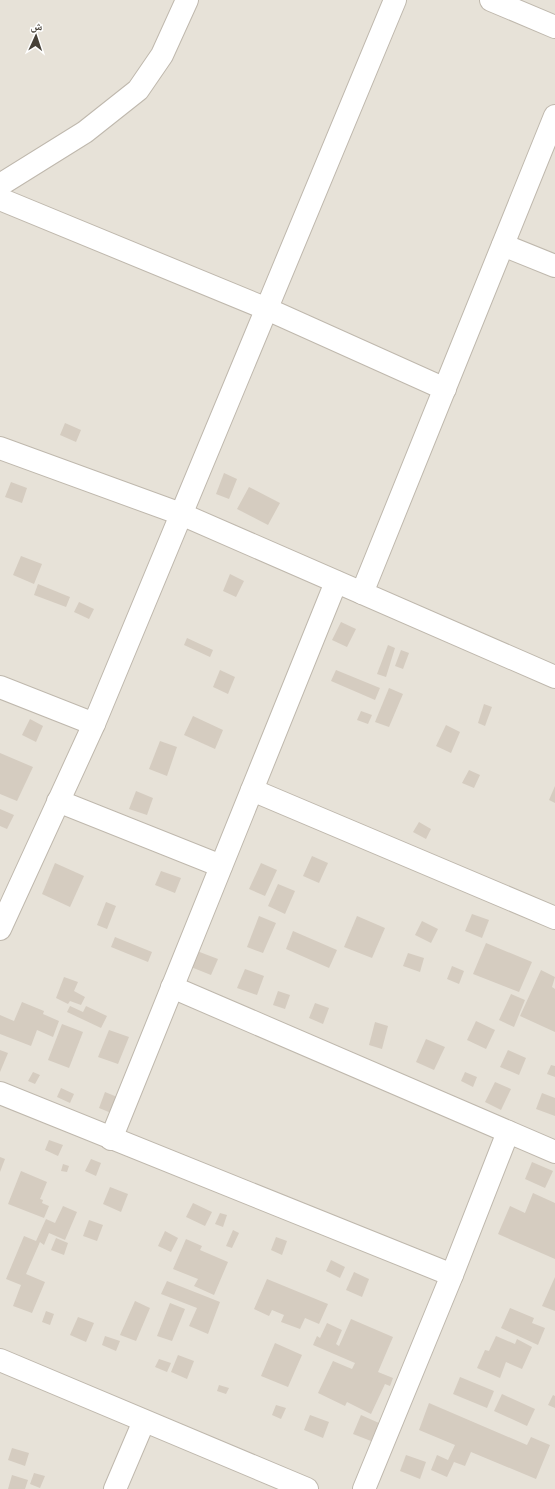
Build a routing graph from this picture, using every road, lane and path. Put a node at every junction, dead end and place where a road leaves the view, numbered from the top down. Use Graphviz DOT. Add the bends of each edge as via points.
graph roads {
  1 [pos="187,0"];
  2 [pos="395,0"];
  3 [pos="491,0"];
  4 [pos="555,27"];
  5 [pos="555,116"];
  6 [pos="0,185"];
  7 [pos="0,199"];
  8 [pos="503,245"];
  9 [pos="555,266"];
  10 [pos="266,309"];
  11 [pos="445,389"];
  12 [pos="0,448"];
  13 [pos="181,514"];
  14 [pos="336,582"];
  15 [pos="362,593"];
  16 [pos="555,677"];
  17 [pos="0,687"];
  18 [pos="94,724"];
  19 [pos="252,790"];
  20 [pos="58,801"];
  21 [pos="221,866"];
  22 [pos="555,918"];
  23 [pos="2,920"];
  24 [pos="172,987"];
  25 [pos="0,1093"];
  26 [pos="508,1132"];
  27 [pos="111,1139"];
  28 [pos="555,1152"];
  29 [pos="452,1275"];
  30 [pos="0,1360"];
  31 [pos="144,1421"];
  32 [pos="115,1489"];
  33 [pos="306,1489"];
  34 [pos="364,1489"];
  1 -- 6 [label="street" via="162,55 138,90 85,132"];
  2 -- 10 [label="street"];
  3 -- 4 [label="street"];
  5 -- 8 [label="street"];
  7 -- 10 [label="street"];
  8 -- 9 [label="street"];
  8 -- 11 [label="street"];
  10 -- 11 [label="street"];
  10 -- 13 [label="street"];
  11 -- 15 [label="street"];
  12 -- 13 [label="street"];
  13 -- 14 [label="street"];
  13 -- 18 [label="street"];
  14 -- 15 [label="street"];
  14 -- 19 [label="street"];
  15 -- 16 [label="street"];
  17 -- 18 [label="street"];
  18 -- 20 [label="street"];
  19 -- 21 [label="street"];
  19 -- 22 [label="street"];
  20 -- 21 [label="street"];
  20 -- 23 [label="street"];
  21 -- 24 [label="street"];
  24 -- 26 [label="street"];
  24 -- 27 [label="street"];
  25 -- 27 [label="street"];
  26 -- 28 [label="street"];
  26 -- 29 [label="street"];
  27 -- 29 [label="street"];
  29 -- 34 [label="street"];
  30 -- 31 [label="street"];
  31 -- 32 [label="street"];
  31 -- 33 [label="street"];
}
